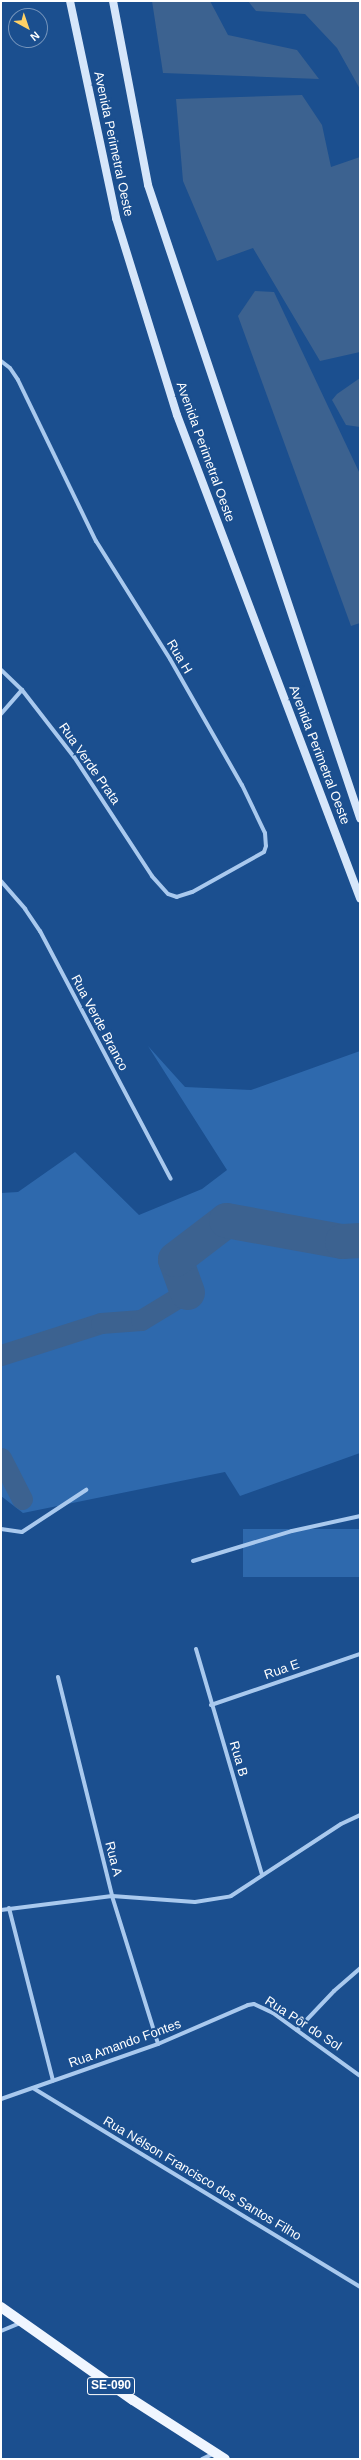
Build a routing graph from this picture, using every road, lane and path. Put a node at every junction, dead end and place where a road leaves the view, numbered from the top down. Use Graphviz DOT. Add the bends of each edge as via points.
graph roads {
  1 [pos="70,1"];
  2 [pos="113,1"];
  3 [pos="1,361"];
  4 [pos="1,670"];
  5 [pos="22,690"];
  6 [pos="1,714"];
  7 [pos="360,818"];
  8 [pos="152,876"];
  9 [pos="1,882"];
  10 [pos="360,898"];
  11 [pos="171,1179"];
  12 [pos="86,1490"];
  13 [pos="360,1516"];
  14 [pos="1,1530"];
  15 [pos="192,1561"];
  16 [pos="196,1649"];
  17 [pos="360,1654"];
  18 [pos="58,1677"];
  19 [pos="211,1704"];
  20 [pos="360,1815"];
  21 [pos="262,1875"];
  22 [pos="112,1896"];
  23 [pos="10,1908"];
  24 [pos="1,1910"];
  25 [pos="360,1968"];
  26 [pos="254,2004"];
  27 [pos="297,2030"];
  28 [pos="158,2044"];
  29 [pos="360,2076"];
  30 [pos="53,2080"];
  31 [pos="33,2088"];
  32 [pos="1,2099"];
  33 [pos="360,2287"];
  34 [pos="1,2308"];
  35 [pos="21,2323"];
  36 [pos="1,2331"];
  37 [pos="215,2453"];
  38 [pos="202,2459"];
  39 [pos="225,2459"];
  1 -- 10 [label="main road, Avenida Perimetral Oeste" via="116,218 176,415"];
  2 -- 7 [label="main road, Avenida Perimetral Oeste" via="148,185"];
  3 -- 8 [label="street, Rua H" via="12,370 96,541 170,659 242,784 265,833 266,846 260,856 180,897 168,894"];
  4 -- 5 [label="street, Rua Verde Prata"];
  5 -- 6 [label="street"];
  5 -- 8 [label="street, Rua Verde Prata" via="74,757"];
  9 -- 11 [label="street, Rua Verde Branco" via="40,931"];
  12 -- 14 [label="street" via="22,1532"];
  13 -- 15 [label="street" via="292,1531"];
  16 -- 19 [label="street, Rua B"];
  17 -- 19 [label="street, Rua E"];
  18 -- 22 [label="street, Rua A"];
  19 -- 21 [label="street, Rua B"];
  20 -- 21 [label="street" via="341,1824"];
  21 -- 22 [label="street" via="231,1896 206,1901"];
  22 -- 23 [label="street"];
  22 -- 28 [label="street, Rua A"];
  23 -- 24 [label="street"];
  23 -- 30 [label="street"];
  25 -- 27 [label="street"];
  26 -- 27 [label="street, Rua Pôr do Sol" via="273,2013"];
  26 -- 28 [label="street, Rua Amando Fontes" via="241,2007"];
  27 -- 29 [label="street, Rua Pôr do Sol"];
  28 -- 30 [label="street, Rua Amando Fontes"];
  30 -- 31 [label="street, Rua Amando Fontes"];
  31 -- 32 [label="street, Rua Amando Fontes"];
  31 -- 33 [label="street, Rua Nélson Francisco dos Santos Filho"];
  34 -- 35 [label="main road, SE-090"];
  35 -- 36 [label="street"];
  35 -- 37 [label="main road, SE-090"];
  37 -- 38 [label="street"];
  37 -- 39 [label="main road, SE-090"];
}
